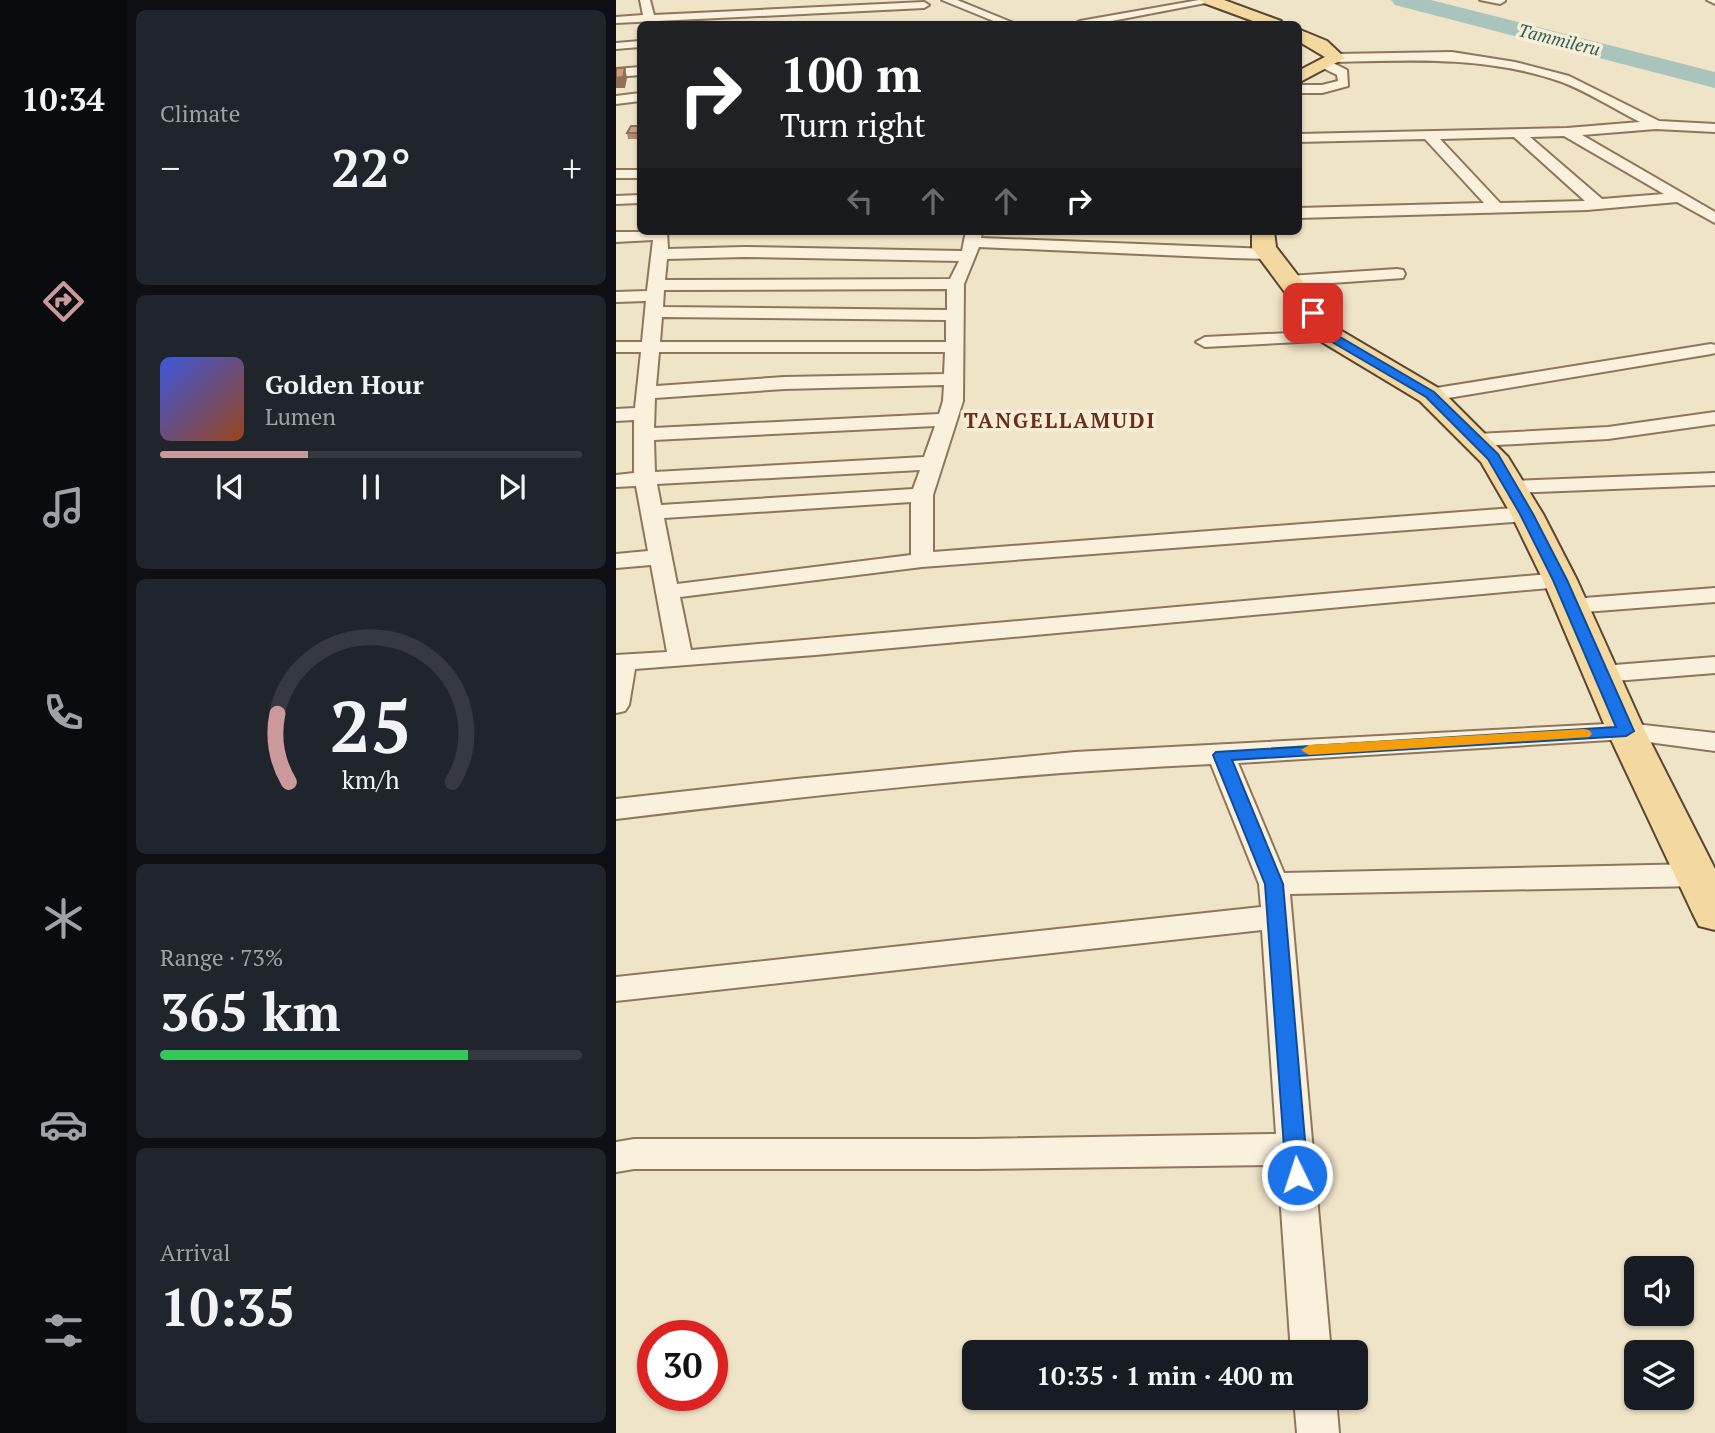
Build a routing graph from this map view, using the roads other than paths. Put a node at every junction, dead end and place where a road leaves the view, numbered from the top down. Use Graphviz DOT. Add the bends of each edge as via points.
graph roads {
  1 [pos="645,0"];
  2 [pos="747,0"];
  3 [pos="947,0"];
  4 [pos="1485,0"];
  5 [pos="1210,1"];
  6 [pos="1500,1"];
  7 [pos="925,2"];
  8 [pos="752,13"];
  9 [pos="921,17"];
  10 [pos="649,18"];
  11 [pos="616,20"];
  12 [pos="1002,21"];
  13 [pos="1097,21"];
  14 [pos="1267,21"];
  15 [pos="1302,36"];
  16 [pos="637,44"];
  17 [pos="616,46"];
  18 [pos="1331,61"];
  19 [pos="637,71"];
  20 [pos="616,73"];
  21 [pos="1302,76"];
  22 [pos="1302,89"];
  23 [pos="637,98"];
  24 [pos="617,103"];
  25 [pos="1656,125"];
  26 [pos="1715,128"];
  27 [pos="1567,132"];
  28 [pos="1517,133"];
  29 [pos="1429,135"];
  30 [pos="1302,138"];
  31 [pos="616,174"];
  32 [pos="637,174"];
  33 [pos="1680,197"];
  34 [pos="616,200"];
  35 [pos="637,200"];
  36 [pos="1598,204"];
  37 [pos="1495,206"];
  38 [pos="1302,213"];
  39 [pos="1715,218"];
  40 [pos="616,237"];
  41 [pos="661,240"];
  42 [pos="1266,242"];
  43 [pos="972,243"];
  44 [pos="1397,274"];
  45 [pos="1289,281"];
  46 [pos="957,284"];
  47 [pos="616,297"];
  48 [pos="655,298"];
  49 [pos="955,315"];
  50 [pos="1331,336"];
  51 [pos="1205,342"];
  52 [pos="650,345"];
  53 [pos="616,347"];
  54 [pos="954,347"];
  55 [pos="1711,349"];
  56 [pos="953,379"];
  57 [pos="1430,395"];
  58 [pos="645,403"];
  59 [pos="616,415"];
  60 [pos="1715,418"];
  61 [pos="946,420"];
  62 [pos="644,434"];
  63 [pos="1476,440"];
  64 [pos="932,463"];
  65 [pos="645,478"];
  66 [pos="1715,479"];
  67 [pos="616,481"];
  68 [pos="922,495"];
  69 [pos="1518,501"];
  70 [pos="651,512"];
  71 [pos="659,557"];
  72 [pos="922,560"];
  73 [pos="616,561"];
  74 [pos="666,592"];
  75 [pos="1565,593"];
  76 [pos="1715,595"];
  77 [pos="680,656"];
  78 [pos="620,662"];
  79 [pos="1715,665"];
  80 [pos="1602,674"];
  81 [pos="616,705"];
  82 [pos="1626,731"];
  83 [pos="1715,742"];
  84 [pos="1221,755"];
  85 [pos="616,809"];
  86 [pos="1697,876"];
  87 [pos="1274,884"];
  88 [pos="1715,914"];
  89 [pos="1278,917"];
  90 [pos="616,989"];
  91 [pos="1295,1149"];
  92 [pos="616,1157"];
  93 [pos="1310,1340"];
  94 [pos="1316,1410"];
  95 [pos="1318,1433"];
  1 -- 10 [label="street"];
  2 -- 8 [label="street"];
  3 -- 12 [label="street"];
  4 -- 6 [label="street"];
  5 -- 13 [label="street"];
  5 -- 14 [label="main road"];
  7 -- 8 [label="street"];
  7 -- 9 [label="street"];
  8 -- 10 [label="street"];
  10 -- 11 [label="street"];
  15 -- 18 [label="main road" via="1321,45"];
  16 -- 17 [label="street"];
  18 -- 21 [label="main road"];
  18 -- 22 [label="street" via="1343,73 1344,83"];
  18 -- 25 [label="street" via="1452,57 1515,66 1565,79"];
  19 -- 20 [label="street"];
  23 -- 24 [label="street"];
  25 -- 26 [label="street"];
  25 -- 27 [label="street"];
  27 -- 28 [label="street"];
  27 -- 33 [label="street"];
  28 -- 29 [label="street"];
  28 -- 36 [label="street"];
  29 -- 30 [label="street"];
  29 -- 37 [label="street"];
  31 -- 32 [label="street"];
  33 -- 36 [label="street"];
  33 -- 39 [label="street"];
  34 -- 35 [label="street"];
  36 -- 37 [label="street"];
  37 -- 38 [label="street"];
  40 -- 41 [label="street"];
  41 -- 43 [label="street" via="744,252"];
  41 -- 48 [label="street"];
  42 -- 43 [label="street" via="1158,252"];
  42 -- 45 [label="main road"];
  43 -- 46 [label="street"];
  44 -- 45 [label="street"];
  45 -- 50 [label="main road"];
  46 -- 48 [label="street"];
  46 -- 49 [label="street"];
  47 -- 48 [label="street"];
  48 -- 49 [label="street"];
  48 -- 52 [label="street"];
  49 -- 54 [label="street"];
  50 -- 51 [label="street"];
  50 -- 57 [label="main road"];
  52 -- 53 [label="street"];
  52 -- 54 [label="street"];
  52 -- 58 [label="street"];
  54 -- 56 [label="street"];
  55 -- 57 [label="street"];
  56 -- 58 [label="street" via="784,383"];
  56 -- 61 [label="street" via="953,401"];
  57 -- 63 [label="main road"];
  58 -- 59 [label="street"];
  58 -- 62 [label="street"];
  60 -- 63 [label="street" via="1608,433"];
  61 -- 62 [label="street"];
  61 -- 64 [label="street"];
  62 -- 65 [label="street"];
  63 -- 69 [label="main road" via="1493,457"];
  64 -- 65 [label="street"];
  64 -- 68 [label="street"];
  65 -- 67 [label="street"];
  65 -- 70 [label="street"];
  66 -- 69 [label="street"];
  68 -- 70 [label="street"];
  68 -- 72 [label="street"];
  69 -- 72 [label="street"];
  69 -- 75 [label="main road"];
  70 -- 71 [label="street"];
  71 -- 73 [label="street"];
  71 -- 74 [label="street"];
  72 -- 74 [label="street"];
  74 -- 77 [label="street"];
  75 -- 76 [label="street"];
  75 -- 77 [label="street"];
  75 -- 80 [label="main road"];
  77 -- 78 [label="street"];
  78 -- 81 [label="street"];
  79 -- 80 [label="street"];
  80 -- 82 [label="main road"];
  82 -- 83 [label="street"];
  82 -- 84 [label="street"];
  82 -- 86 [label="main road"];
  84 -- 85 [label="street" via="1075,761"];
  84 -- 87 [label="street"];
  86 -- 87 [label="street"];
  86 -- 88 [label="main road"];
  87 -- 89 [label="street"];
  89 -- 90 [label="street"];
  89 -- 91 [label="street"];
  91 -- 92 [label="street"];
  91 -- 93 [label="street"];
  94 -- 95 [label="street"];
}
